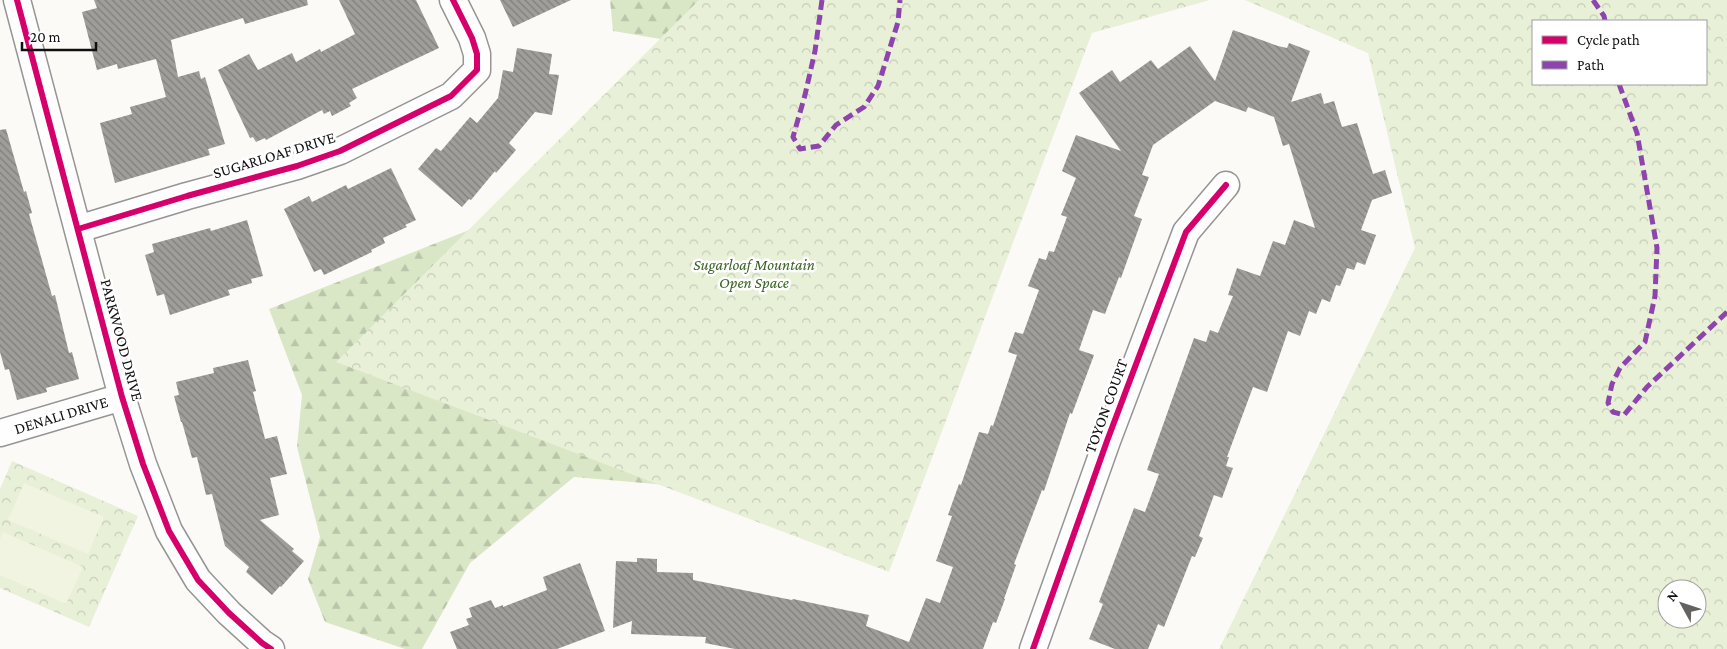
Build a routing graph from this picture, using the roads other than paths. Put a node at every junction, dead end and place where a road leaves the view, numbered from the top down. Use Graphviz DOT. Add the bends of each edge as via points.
graph roads {
  1 [pos="17,0"];
  2 [pos="453,0"];
  3 [pos="1226,185"];
  4 [pos="78,229"];
  5 [pos="122,397"];
  6 [pos="0,433"];
  7 [pos="271,649"];
  8 [pos="1033,649"];
  1 -- 4 [label="street, PARKWOOD DRIVE"];
  2 -- 4 [label="street, SUGARLOAF DRIVE" via="472,38 477,70 451,96 340,151"];
  3 -- 8 [label="street, TOYON COURT" via="1186,232"];
  4 -- 5 [label="street, PARKWOOD DRIVE"];
  5 -- 6 [label="street, DENALI DRIVE"];
  5 -- 7 [label="street, PARKWOOD DRIVE" via="168,531 198,580 229,613"];
}
